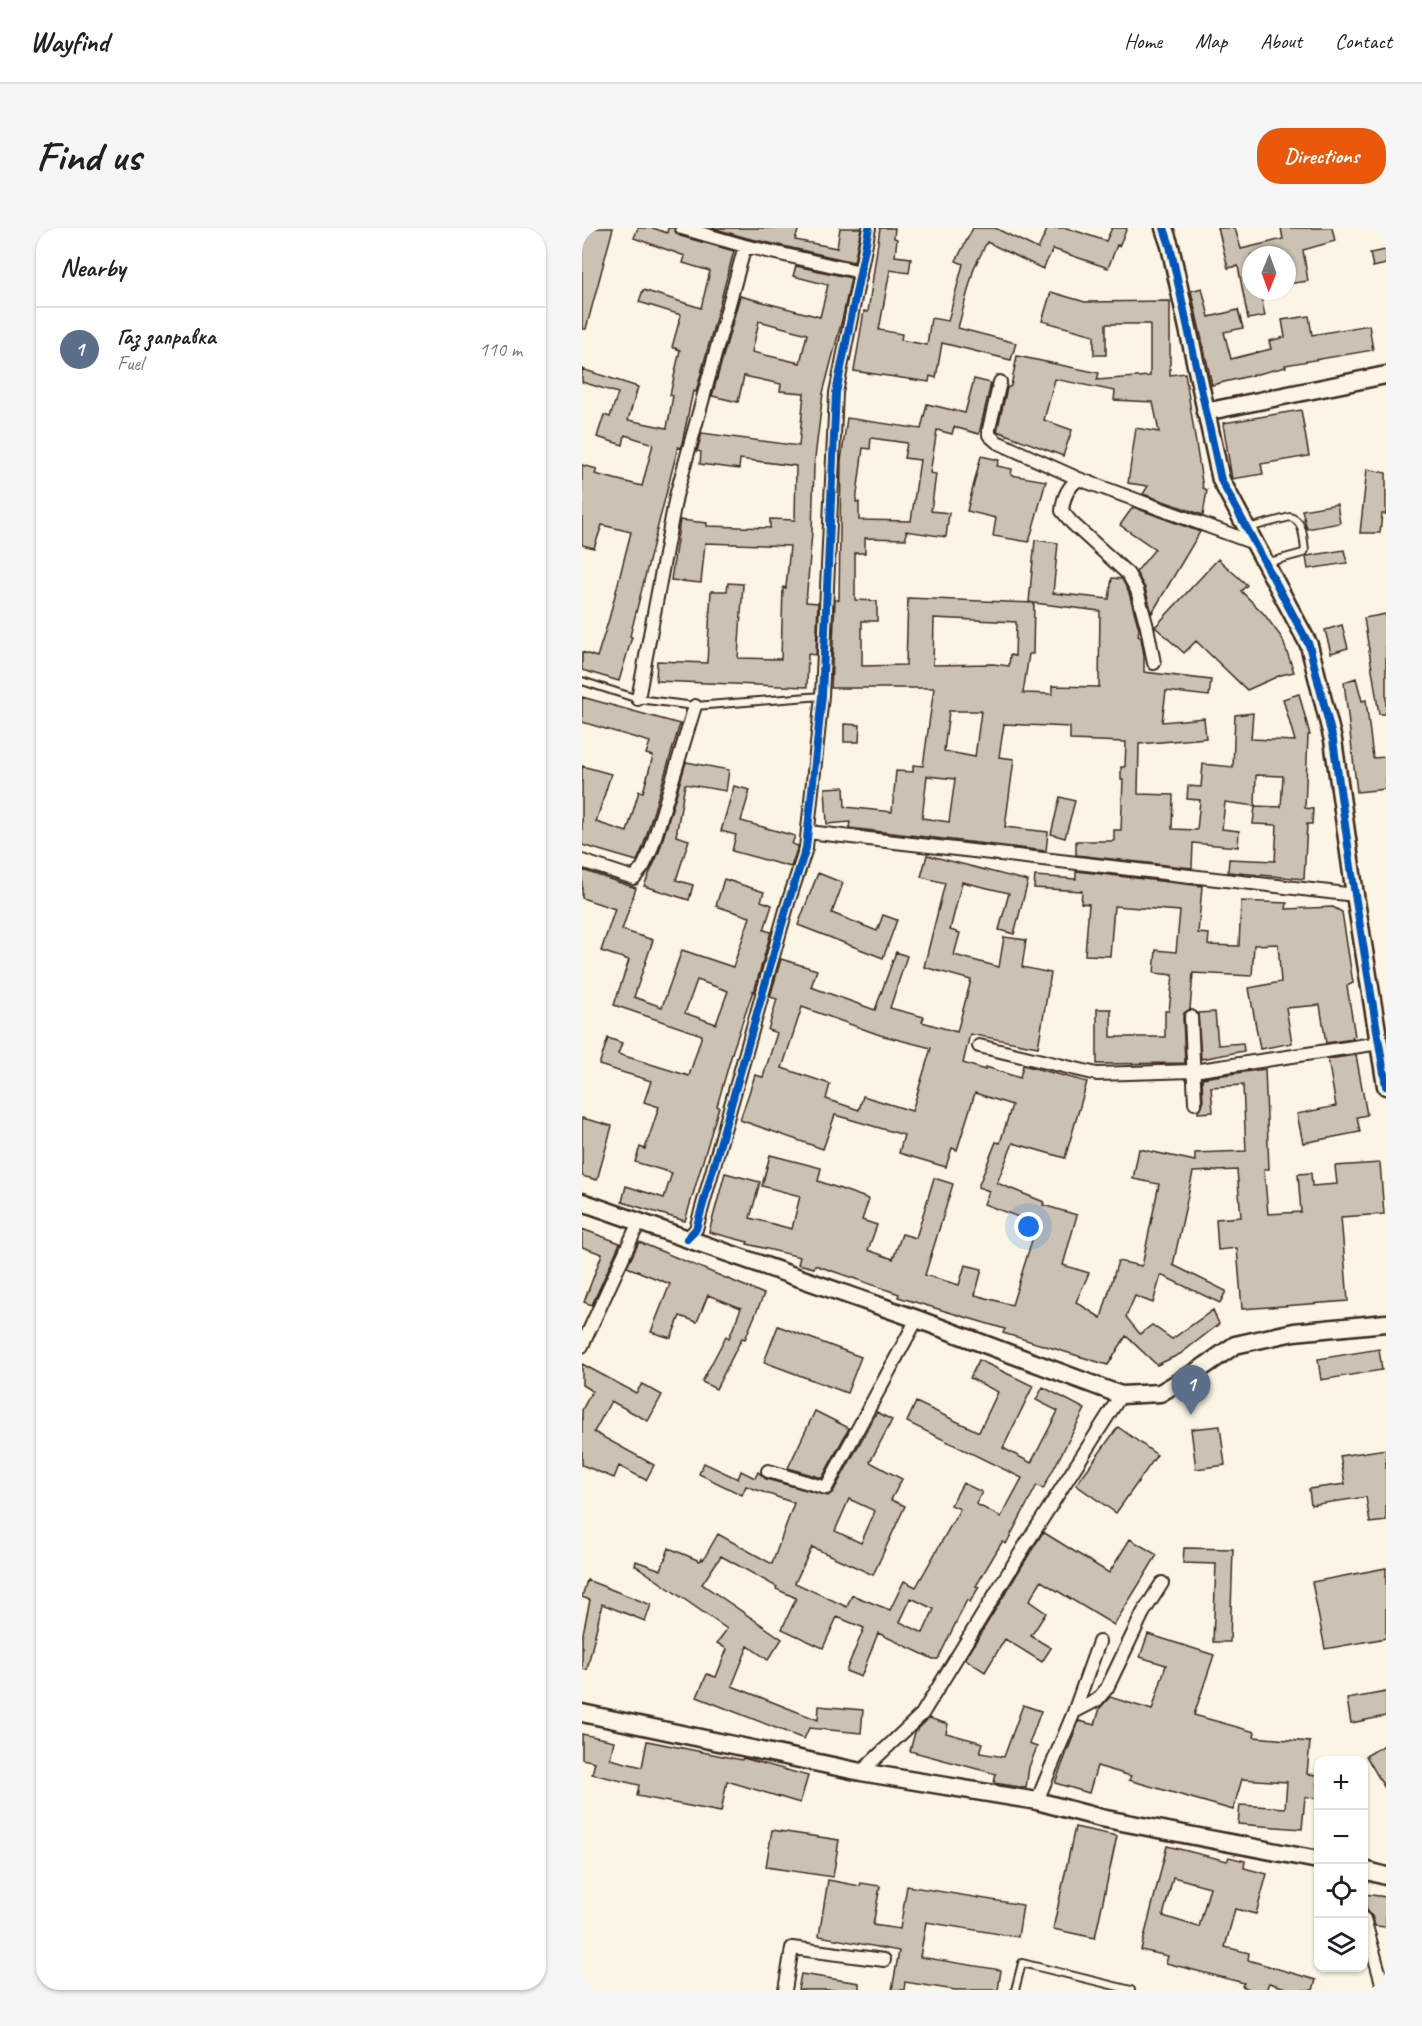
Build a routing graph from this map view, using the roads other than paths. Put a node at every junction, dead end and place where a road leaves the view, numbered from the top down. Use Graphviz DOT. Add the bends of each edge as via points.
graph roads {
  1 [pos="682,228"];
  2 [pos="869,228"];
  3 [pos="1164,228"];
  4 [pos="745,246"];
  5 [pos="860,278"];
  6 [pos="1386,375"];
  7 [pos="1000,382"];
  8 [pos="1205,412"];
  9 [pos="1079,479"];
  10 [pos="1250,536"];
  11 [pos="1265,563"];
  12 [pos="1154,663"];
  13 [pos="582,681"];
  14 [pos="822,696"];
  15 [pos="638,699"];
  16 [pos="695,706"];
  17 [pos="808,832"];
  18 [pos="582,861"];
  19 [pos="1355,895"];
  20 [pos="1191,1017"];
  21 [pos="1380,1043"];
  22 [pos="979,1046"];
  23 [pos="1193,1071"];
  24 [pos="1386,1086"];
  25 [pos="1195,1103"];
  26 [pos="582,1202"];
  27 [pos="639,1222"];
  28 [pos="687,1239"];
  29 [pos="917,1319"];
  30 [pos="1386,1323"];
  31 [pos="582,1346"];
  32 [pos="1121,1395"];
  33 [pos="768,1471"];
  34 [pos="1162,1583"];
  35 [pos="1099,1642"];
  36 [pos="1074,1712"];
  37 [pos="582,1713"];
  38 [pos="861,1772"];
  39 [pos="1037,1801"];
  40 [pos="1314,1859"];
  41 [pos="1368,1871"];
  42 [pos="1386,1876"];
  43 [pos="1368,1932"];
  44 [pos="884,1960"];
  45 [pos="785,1990"];
  46 [pos="1016,1990"];
  47 [pos="1131,1990"];
  48 [pos="1384,1990"];
  1 -- 4 [label="street"];
  2 -- 5 [label="street"];
  3 -- 8 [label="street"];
  4 -- 5 [label="street" via="856,271"];
  4 -- 15 [label="street" via="676,496"];
  5 -- 14 [label="street" via="836,393"];
  6 -- 8 [label="street"];
  7 -- 9 [label="street" via="989,435"];
  8 -- 10 [label="street" via="1221,480"];
  9 -- 10 [label="street"];
  9 -- 12 [label="street" via="1064,498 1062,511 1128,574 1137,590"];
  10 -- 11 [label="street"];
  10 -- 11 [label="lane" via="1290,517 1300,523 1303,553"];
  11 -- 19 [label="street" via="1309,645 1333,740"];
  13 -- 15 [label="lane"];
  14 -- 16 [label="lane"];
  14 -- 17 [label="street"];
  15 -- 16 [label="lane"];
  16 -- 18 [label="street" via="643,867 634,878"];
  17 -- 19 [label="street"];
  17 -- 28 [label="street" via="696,1229"];
  19 -- 21 [label="street"];
  20 -- 23 [label="street"];
  21 -- 23 [label="street"];
  21 -- 24 [label="street"];
  22 -- 23 [label="street" via="1097,1074"];
  23 -- 25 [label="street"];
  26 -- 27 [label="street"];
  27 -- 28 [label="street"];
  27 -- 31 [label="street"];
  28 -- 29 [label="street"];
  29 -- 32 [label="street"];
  29 -- 33 [label="street" via="826,1488"];
  30 -- 32 [label="street" via="1294,1332 1235,1345 1160,1393"];
  32 -- 38 [label="street" via="922,1714"];
  34 -- 36 [label="street" via="1107,1688 1097,1700"];
  35 -- 36 [label="street"];
  36 -- 39 [label="street"];
  37 -- 38 [label="street"];
  38 -- 39 [label="street"];
  39 -- 40 [label="street" via="1101,1818"];
  41 -- 42 [label="street"];
  43 -- 48 [label="street"];
  44 -- 45 [label="street" via="792,1948"];
  46 -- 47 [label="lane" via="1022,1963"];
}
